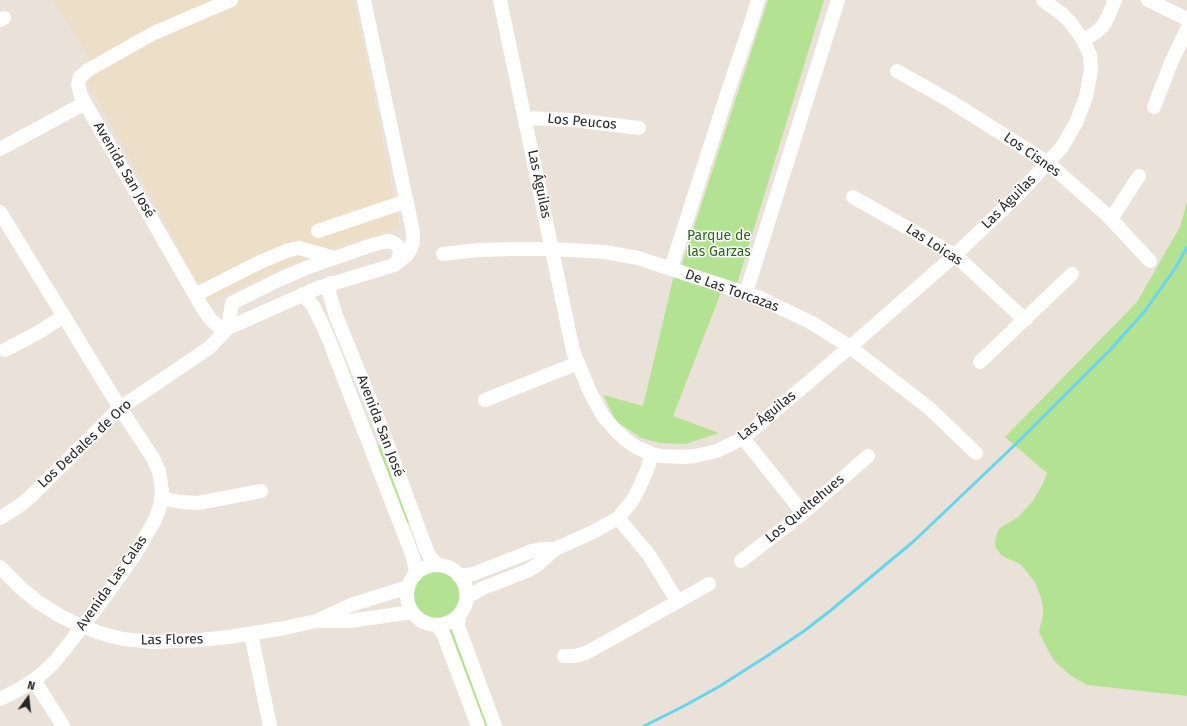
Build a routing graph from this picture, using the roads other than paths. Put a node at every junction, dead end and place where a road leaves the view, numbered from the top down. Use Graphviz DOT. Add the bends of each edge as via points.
graph roads {
  1 [pos="231,0"];
  2 [pos="364,0"];
  3 [pos="500,0"];
  4 [pos="758,0"];
  5 [pos="838,0"];
  6 [pos="1042,0"];
  7 [pos="1115,0"];
  8 [pos="1148,0"];
  9 [pos="1187,19"];
  10 [pos="1187,29"];
  11 [pos="1083,40"];
  12 [pos="897,71"];
  13 [pos="86,103"];
  14 [pos="1154,107"];
  15 [pos="525,118"];
  16 [pos="638,128"];
  17 [pos="0,149"];
  18 [pos="1048,163"];
  19 [pos="1138,176"];
  20 [pos="854,197"];
  21 [pos="407,201"];
  22 [pos="0,212"];
  23 [pos="1111,219"];
  24 [pos="318,231"];
  25 [pos="553,249"];
  26 [pos="443,254"];
  27 [pos="955,255"];
  28 [pos="335,258"];
  29 [pos="1150,261"];
  30 [pos="397,263"];
  31 [pos="671,268"];
  32 [pos="1072,274"];
  33 [pos="331,283"];
  34 [pos="746,293"];
  35 [pos="303,294"];
  36 [pos="195,295"];
  37 [pos="64,316"];
  38 [pos="1025,320"];
  39 [pos="228,328"];
  40 [pos="850,347"];
  41 [pos="5,350"];
  42 [pos="980,362"];
  43 [pos="578,363"];
  44 [pos="485,400"];
  45 [pos="120,408"];
  46 [pos="743,438"];
  47 [pos="976,453"];
  48 [pos="652,454"];
  49 [pos="868,456"];
  50 [pos="261,491"];
  51 [pos="162,498"];
  52 [pos="803,513"];
  53 [pos="0,518"];
  54 [pos="618,518"];
  55 [pos="555,549"];
  56 [pos="742,561"];
  57 [pos="438,565"];
  58 [pos="0,567"];
  59 [pos="416,573"];
  60 [pos="459,576"];
  61 [pos="709,584"];
  62 [pos="408,587"];
  63 [pos="467,597"];
  64 [pos="678,602"];
  65 [pos="412,612"];
  66 [pos="459,615"];
  67 [pos="316,621"];
  68 [pos="437,625"];
  69 [pos="82,626"];
  70 [pos="251,634"];
  71 [pos="564,656"];
  72 [pos="34,680"];
  73 [pos="0,699"];
  74 [pos="63,726"];
  75 [pos="270,726"];
  76 [pos="478,726"];
  77 [pos="496,726"];
  1 -- 13 [label="street, Avenida San José" via="154,33 88,70 80,77 78,83 78,89"];
  2 -- 21 [label="street"];
  3 -- 15 [label="street, Las Águilas"];
  4 -- 31 [label="street"];
  5 -- 34 [label="street"];
  6 -- 11 [label="street, Las Águilas" via="1062,14"];
  7 -- 11 [label="street" via="1103,26"];
  8 -- 9 [label="street"];
  10 -- 14 [label="street"];
  11 -- 18 [label="street, Las Águilas" via="1090,55 1091,70 1086,97 1066,141"];
  12 -- 18 [label="street, Los Cisnes"];
  13 -- 17 [label="street"];
  13 -- 36 [label="street, Avenida San José"];
  15 -- 16 [label="street, Los Peucos" via="574,120"];
  15 -- 25 [label="street, Las Águilas"];
  18 -- 23 [label="street, Los Cisnes"];
  18 -- 27 [label="street, Las Águilas"];
  19 -- 23 [label="street"];
  20 -- 27 [label="street, Las Loicas"];
  21 -- 24 [label="street"];
  21 -- 30 [label="street" via="413,242 409,253"];
  22 -- 37 [label="street, Avenida Las Calas"];
  23 -- 29 [label="street, Los Cisnes"];
  25 -- 26 [label="street, De Las Torcazas" via="478,250"];
  25 -- 31 [label="street, De Las Torcazas" via="604,252 638,258"];
  25 -- 43 [label="street, Las Águilas" via="573,351"];
  27 -- 38 [label="street, Las Loicas"];
  27 -- 40 [label="street, Las Águilas"];
  28 -- 30 [label="street" via="388,241 399,247"];
  28 -- 36 [label="street" via="299,248 289,250"];
  28 -- 39 [label="street" via="301,270 232,303"];
  30 -- 33 [label="street"];
  31 -- 34 [label="street, De Las Torcazas"];
  32 -- 38 [label="street"];
  33 -- 35 [label="street"];
  33 -- 57 [label="street, Avenida San José" via="329,293 336,316 427,551"];
  34 -- 40 [label="street, De Las Torcazas" via="812,323"];
  35 -- 39 [label="street"];
  35 -- 59 [label="street, Avenida San José" via="321,322 413,557"];
  36 -- 39 [label="street, Avenida San José" via="211,320 219,327"];
  37 -- 41 [label="street"];
  37 -- 45 [label="street, Avenida Las Calas"];
  38 -- 42 [label="street"];
  39 -- 45 [label="street, Los Dedales de Oro" via="209,348"];
  40 -- 46 [label="street, Las Águilas"];
  40 -- 47 [label="street, De Las Torcazas" via="929,408"];
  43 -- 44 [label="street"];
  43 -- 48 [label="street, Las Águilas" via="594,402 609,424 636,447"];
  45 -- 51 [label="street, Avenida Las Calas" via="153,458 160,477"];
  45 -- 53 [label="street, Los Dedales de Oro" via="29,498"];
  46 -- 48 [label="street, Las Águilas" via="716,451 696,456 670,457"];
  46 -- 52 [label="street"];
  48 -- 54 [label="street" via="640,488"];
  49 -- 52 [label="street, Los Queltehues"];
  50 -- 51 [label="street" via="198,503"];
  51 -- 69 [label="street, Avenida Las Calas" via="155,520 134,556"];
  52 -- 56 [label="street, Los Queltehues"];
  54 -- 55 [label="street"];
  54 -- 64 [label="street" via="649,555"];
  55 -- 60 [label="street" via="532,551 473,574"];
  55 -- 63 [label="street" via="527,571"];
  57 -- 59 [label="street" via="426,567"];
  57 -- 60 [label="street" via="450,568"];
  58 -- 69 [label="street, Las Flores" via="42,605"];
  59 -- 62 [label="street"];
  60 -- 63 [label="street" via="466,588"];
  61 -- 64 [label="street"];
  62 -- 65 [label="street" via="407,600"];
  62 -- 67 [label="street, Las Flores" via="351,605"];
  63 -- 66 [label="street"];
  64 -- 71 [label="street" via="588,652"];
  65 -- 67 [label="street, Las Flores" via="350,621"];
  65 -- 68 [label="street" via="421,621"];
  66 -- 68 [label="street" via="451,622"];
  66 -- 77 [label="street" via="458,626"];
  67 -- 70 [label="street, Las Flores"];
  68 -- 76 [label="street" via="443,633"];
  69 -- 70 [label="street, Las Flores" via="123,639 153,642"];
  69 -- 72 [label="street, Avenida Las Calas" via="57,658"];
  70 -- 75 [label="street"];
  72 -- 73 [label="street, Avenida Las Calas"];
  72 -- 74 [label="street"];
}
